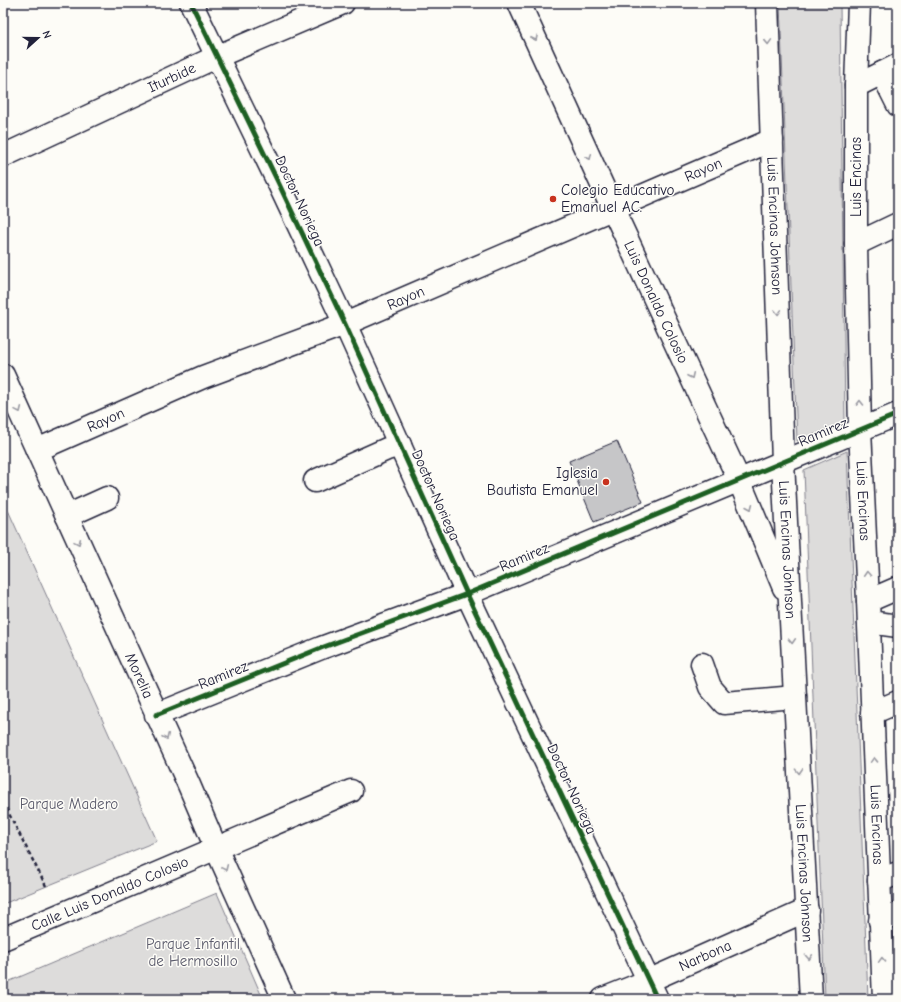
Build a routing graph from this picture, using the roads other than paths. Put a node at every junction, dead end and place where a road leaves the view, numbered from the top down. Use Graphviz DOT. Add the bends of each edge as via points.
graph roads {
  1 [pos="191,3"];
  2 [pos="343,3"];
  3 [pos="518,3"];
  4 [pos="766,3"];
  5 [pos="859,3"];
  6 [pos="216,57"];
  7 [pos="890,69"];
  8 [pos="856,86"];
  9 [pos="898,105"];
  10 [pos="772,140"];
  11 [pos="3,156"];
  12 [pos="613,209"];
  13 [pos="898,224"];
  14 [pos="856,244"];
  15 [pos="345,324"];
  16 [pos="3,375"];
  17 [pos="898,414"];
  18 [pos="860,429"];
  19 [pos="400,445"];
  20 [pos="37,450"];
  21 [pos="783,462"];
  22 [pos="315,480"];
  23 [pos="739,480"];
  24 [pos="107,498"];
  25 [pos="67,516"];
  26 [pos="898,588"];
  27 [pos="467,594"];
  28 [pos="790,602"];
  29 [pos="868,612"];
  30 [pos="898,626"];
  31 [pos="702,664"];
  32 [pos="795,697"];
  33 [pos="898,702"];
  34 [pos="872,713"];
  35 [pos="156,715"];
  36 [pos="351,791"];
  37 [pos="216,848"];
  38 [pos="888,877"];
  39 [pos="807,910"];
  40 [pos="889,917"];
  41 [pos="3,939"];
  42 [pos="652,990"];
  43 [pos="284,999"];
  44 [pos="603,999"];
  45 [pos="811,999"];
  46 [pos="884,999"];
  1 -- 6 [label="street, Doctor Noriega"];
  2 -- 6 [label="street, Iturbide"];
  3 -- 12 [label="street, Luis Donaldo Colosio, one-way"];
  4 -- 10 [label="street, Luis Encinas Johnson, one-way"];
  5 -- 8 [label="street, Luis Encinas"];
  6 -- 11 [label="street, Iturbide"];
  6 -- 15 [label="street, Doctor Noriega"];
  7 -- 8 [label="street"];
  7 -- 9 [label="street"];
  8 -- 14 [label="street, Luis Encinas"];
  10 -- 12 [label="street, Rayon"];
  10 -- 21 [label="street, Luis Encinas Johnson, one-way"];
  12 -- 15 [label="street, Rayon"];
  12 -- 23 [label="street, Luis Donaldo Colosio, one-way"];
  13 -- 14 [label="street"];
  18 -- 14 [label="street, Luis Encinas, one-way"];
  15 -- 19 [label="street, Doctor Noriega"];
  15 -- 20 [label="street, Rayon" via="203,377"];
  16 -- 20 [label="street, Morelia, one-way"];
  17 -- 18 [label="street, Ramirez"];
  18 -- 21 [label="street, Ramirez"];
  29 -- 18 [label="street, Luis Encinas, one-way"];
  19 -- 22 [label="street"];
  19 -- 27 [label="street, Doctor Noriega"];
  20 -- 25 [label="street, Morelia"];
  21 -- 23 [label="street, Ramirez"];
  21 -- 28 [label="street, Luis Encinas Johnson"];
  23 -- 27 [label="street, Ramirez"];
  23 -- 28 [label="street, Luis Donaldo Colosio, one-way"];
  24 -- 25 [label="street"];
  25 -- 35 [label="street, Morelia, one-way"];
  26 -- 29 [label="street"];
  27 -- 35 [label="street, Ramirez" via="321,648"];
  27 -- 42 [label="street, Doctor Noriega"];
  28 -- 32 [label="street, Luis Encinas Johnson, one-way"];
  29 -- 30 [label="street"];
  29 -- 34 [label="street, Luis Encinas"];
  31 -- 32 [label="street" via="710,687 724,703"];
  32 -- 39 [label="street, Luis Encinas Johnson, one-way"];
  33 -- 34 [label="street"];
  38 -- 34 [label="street, Luis Encinas, one-way"];
  35 -- 37 [label="street, Morelia, one-way"];
  36 -- 37 [label="street, Calle Luis Donaldo Colosio"];
  37 -- 41 [label="street, Calle Luis Donaldo Colosio"];
  37 -- 43 [label="street, Morelia, one-way"];
  38 -- 40 [label="street, Luis Encinas"];
  39 -- 42 [label="street, Narbona"];
  39 -- 45 [label="street, Luis Encinas Johnson, one-way"];
  46 -- 40 [label="street, Luis Encinas, one-way"];
  42 -- 44 [label="street, Narbona"];
}
